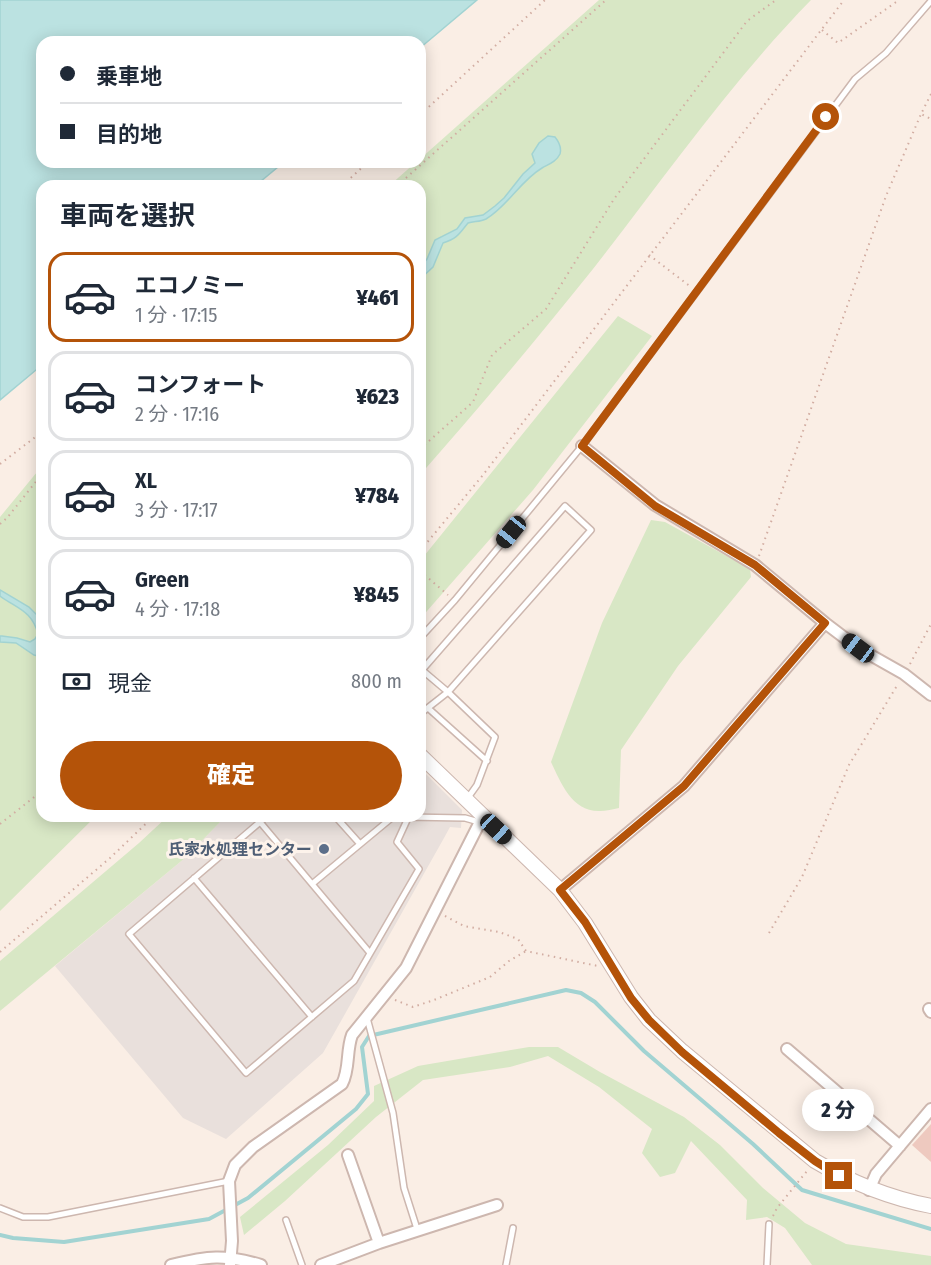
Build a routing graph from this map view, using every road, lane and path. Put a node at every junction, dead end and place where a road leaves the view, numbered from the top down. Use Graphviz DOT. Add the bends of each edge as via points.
graph roads {
  1 [pos="545,0"];
  2 [pos="606,0"];
  3 [pos="776,0"];
  4 [pos="844,0"];
  5 [pos="899,0"];
  6 [pos="931,1"];
  7 [pos="822,30"];
  8 [pos="931,94"];
  9 [pos="426,109"];
  10 [pos="921,114"];
  11 [pos="931,119"];
  12 [pos="426,160"];
  13 [pos="362,168"];
  14 [pos="417,168"];
  15 [pos="348,180"];
  16 [pos="404,180"];
  17 [pos="649,255"];
  18 [pos="696,291"];
  19 [pos="36,437"];
  20 [pos="426,444"];
  21 [pos="582,446"];
  22 [pos="0,465"];
  23 [pos="36,482"];
  24 [pos="0,524"];
  25 [pos="426,544"];
  26 [pos="755,565"];
  27 [pos="426,576"];
  28 [pos="455,600"];
  29 [pos="825,623"];
  30 [pos="931,624"];
  31 [pos="426,631"];
  32 [pos="426,665"];
  33 [pos="426,673"];
  34 [pos="904,674"];
  35 [pos="448,692"];
  36 [pos="931,695"];
  37 [pos="428,708"];
  38 [pos="426,761"];
  39 [pos="487,761"];
  40 [pos="36,796"];
  41 [pos="466,800"];
  42 [pos="426,817"];
  43 [pos="481,819"];
  44 [pos="148,822"];
  45 [pos="260,822"];
  46 [pos="340,822"];
  47 [pos="387,822"];
  48 [pos="405,822"];
  49 [pos="0,824"];
  50 [pos="360,844"];
  51 [pos="194,878"];
  52 [pos="312,884"];
  53 [pos="560,890"];
  54 [pos="435,911"];
  55 [pos="770,933"];
  56 [pos="526,951"];
  57 [pos="0,952"];
  58 [pos="370,953"];
  59 [pos="601,967"];
  60 [pos="386,993"];
  61 [pos="312,1017"];
  62 [pos="368,1023"];
  63 [pos="787,1049"];
  64 [pos="931,1109"];
  65 [pos="900,1146"];
  66 [pos="348,1155"];
  67 [pos="807,1171"];
  68 [pos="230,1186"];
  69 [pos="869,1190"];
  70 [pos="497,1205"];
  71 [pos="931,1206"];
  72 [pos="0,1208"];
  73 [pos="777,1208"];
  74 [pos="286,1220"];
  75 [pos="769,1224"];
  76 [pos="513,1228"];
  77 [pos="418,1232"];
  78 [pos="379,1243"];
  79 [pos="230,1261"];
  80 [pos="171,1265"];
  81 [pos="261,1265"];
  82 [pos="302,1265"];
  83 [pos="321,1265"];
  84 [pos="506,1265"];
  85 [pos="767,1265"];
  1 -- 9 [label="path"];
  2 -- 12 [label="path"];
  3 -- 20 [label="path" via="747,21 733,39 614,199 546,309 492,355 472,402"];
  4 -- 7 [label="path"];
  5 -- 7 [label="path" via="838,43"];
  6 -- 18 [label="lane" via="886,53 855,79"];
  7 -- 17 [label="path"];
  8 -- 10 [label="path"];
  10 -- 11 [label="path"];
  10 -- 26 [label="path" via="886,196"];
  13 -- 15 [label="path"];
  14 -- 16 [label="path"];
  17 -- 18 [label="path"];
  17 -- 25 [label="path" via="483,475"];
  18 -- 21 [label="lane"];
  19 -- 22 [label="path"];
  21 -- 26 [label="street" via="655,506"];
  21 -- 28 [label="lane"];
  23 -- 24 [label="path"];
  26 -- 29 [label="street"];
  27 -- 28 [label="path"];
  28 -- 31 [label="lane"];
  29 -- 34 [label="street" via="858,648"];
  29 -- 53 [label="street" via="684,786"];
  30 -- 34 [label="path"];
  32 -- 35 [label="lane" via="565,507 591,530"];
  33 -- 35 [label="lane"];
  34 -- 36 [label="street"];
  34 -- 55 [label="path" via="849,765 802,877"];
  35 -- 37 [label="lane"];
  35 -- 39 [label="lane" via="495,737"];
  37 -- 39 [label="lane"];
  38 -- 41 [label="street"];
  39 -- 41 [label="lane"];
  40 -- 49 [label="path"];
  41 -- 43 [label="street"];
  42 -- 43 [label="lane"];
  43 -- 53 [label="street"];
  43 -- 54 [label="street"];
  44 -- 57 [label="path"];
  45 -- 51 [label="lane"];
  45 -- 52 [label="lane"];
  46 -- 50 [label="lane"];
  47 -- 50 [label="lane"];
  48 -- 58 [label="lane" via="397,842 418,869"];
  50 -- 52 [label="lane"];
  51 -- 61 [label="lane"];
  51 -- 61 [label="lane" via="129,934 246,1073"];
  52 -- 58 [label="lane"];
  53 -- 69 [label="street" via="649,1020 682,1052 815,1161"];
  54 -- 56 [label="path" via="464,926 518,939"];
  54 -- 60 [label="street" via="405,968"];
  56 -- 59 [label="path"];
  56 -- 60 [label="path" via="490,977 413,1007"];
  58 -- 61 [label="lane" via="354,981"];
  60 -- 62 [label="street"];
  62 -- 68 [label="street" via="352,1035 347,1075 342,1084 242,1156 234,1165"];
  62 -- 77 [label="lane" via="393,1113 404,1188"];
  63 -- 65 [label="street"];
  64 -- 65 [label="street"];
  65 -- 69 [label="street" via="876,1174"];
  66 -- 78 [label="street"];
  67 -- 73 [label="path"];
  68 -- 72 [label="lane" via="48,1217 23,1217"];
  68 -- 79 [label="street"];
  69 -- 71 [label="street"];
  70 -- 77 [label="street"];
  74 -- 82 [label="lane"];
  75 -- 85 [label="lane"];
  76 -- 84 [label="lane"];
  77 -- 78 [label="street"];
  78 -- 83 [label="street"];
  79 -- 80 [label="street" via="205,1257"];
  79 -- 81 [label="street"];
}
